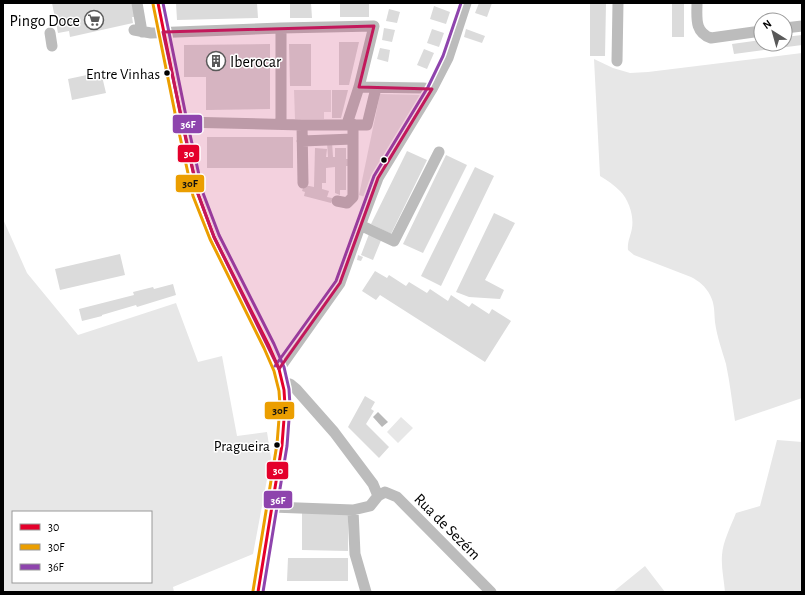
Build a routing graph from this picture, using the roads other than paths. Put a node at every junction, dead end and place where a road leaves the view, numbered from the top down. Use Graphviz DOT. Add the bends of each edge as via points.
graph roads {
  1 [pos="137,3"];
  2 [pos="158,3"];
  3 [pos="466,3"];
  4 [pos="618,3"];
  5 [pos="697,3"];
  6 [pos="281,28"];
  7 [pos="163,32"];
  8 [pos="753,32"];
  9 [pos="50,33"];
  10 [pos="52,46"];
  11 [pos="617,61"];
  12 [pos="359,87"];
  13 [pos="376,88"];
  14 [pos="432,89"];
  15 [pos="182,122"];
  16 [pos="281,124"];
  17 [pos="350,124"];
  18 [pos="302,125"];
  19 [pos="353,139"];
  20 [pos="302,141"];
  21 [pos="439,152"];
  22 [pos="303,183"];
  23 [pos="338,201"];
  24 [pos="360,225"];
  25 [pos="279,369"];
  26 [pos="282,382"];
  27 [pos="378,496"];
  28 [pos="272,507"];
  29 [pos="353,510"];
  30 [pos="258,592"];
  31 [pos="366,592"];
  32 [pos="491,592"];
  1 -- 7 [label="street" via="138,31"];
  2 -- 7 [label="street"];
  3 -- 14 [label="street" via="448,58"];
  4 -- 11 [label="street"];
  5 -- 8 [label="street" via="697,22 699,29 706,36 711,38"];
  6 -- 7 [label="street"];
  6 -- 12 [label="street" via="374,26"];
  6 -- 16 [label="street"];
  7 -- 15 [label="street"];
  9 -- 10 [label="street"];
  12 -- 13 [label="street"];
  12 -- 17 [label="street"];
  13 -- 14 [label="street"];
  13 -- 17 [label="street" via="367,125"];
  14 -- 24 [label="street" via="378,178"];
  15 -- 16 [label="street"];
  15 -- 25 [label="street" via="204,214"];
  16 -- 18 [label="street"];
  17 -- 18 [label="street"];
  17 -- 19 [label="street"];
  18 -- 20 [label="street"];
  19 -- 20 [label="street"];
  19 -- 23 [label="street" via="353,198 347,203"];
  20 -- 22 [label="street"];
  21 -- 24 [label="street" via="394,241"];
  24 -- 25 [label="street" via="340,283"];
  25 -- 26 [label="street"];
  26 -- 27 [label="street" via="296,388 334,432 373,484"];
  26 -- 28 [label="street" via="284,425"];
  27 -- 29 [label="street" via="370,506"];
  27 -- 32 [label="street, Rua de Sezém" via="385,492 397,497"];
  28 -- 29 [label="street"];
  28 -- 30 [label="street"];
  29 -- 31 [label="street" via="355,554"];
}
